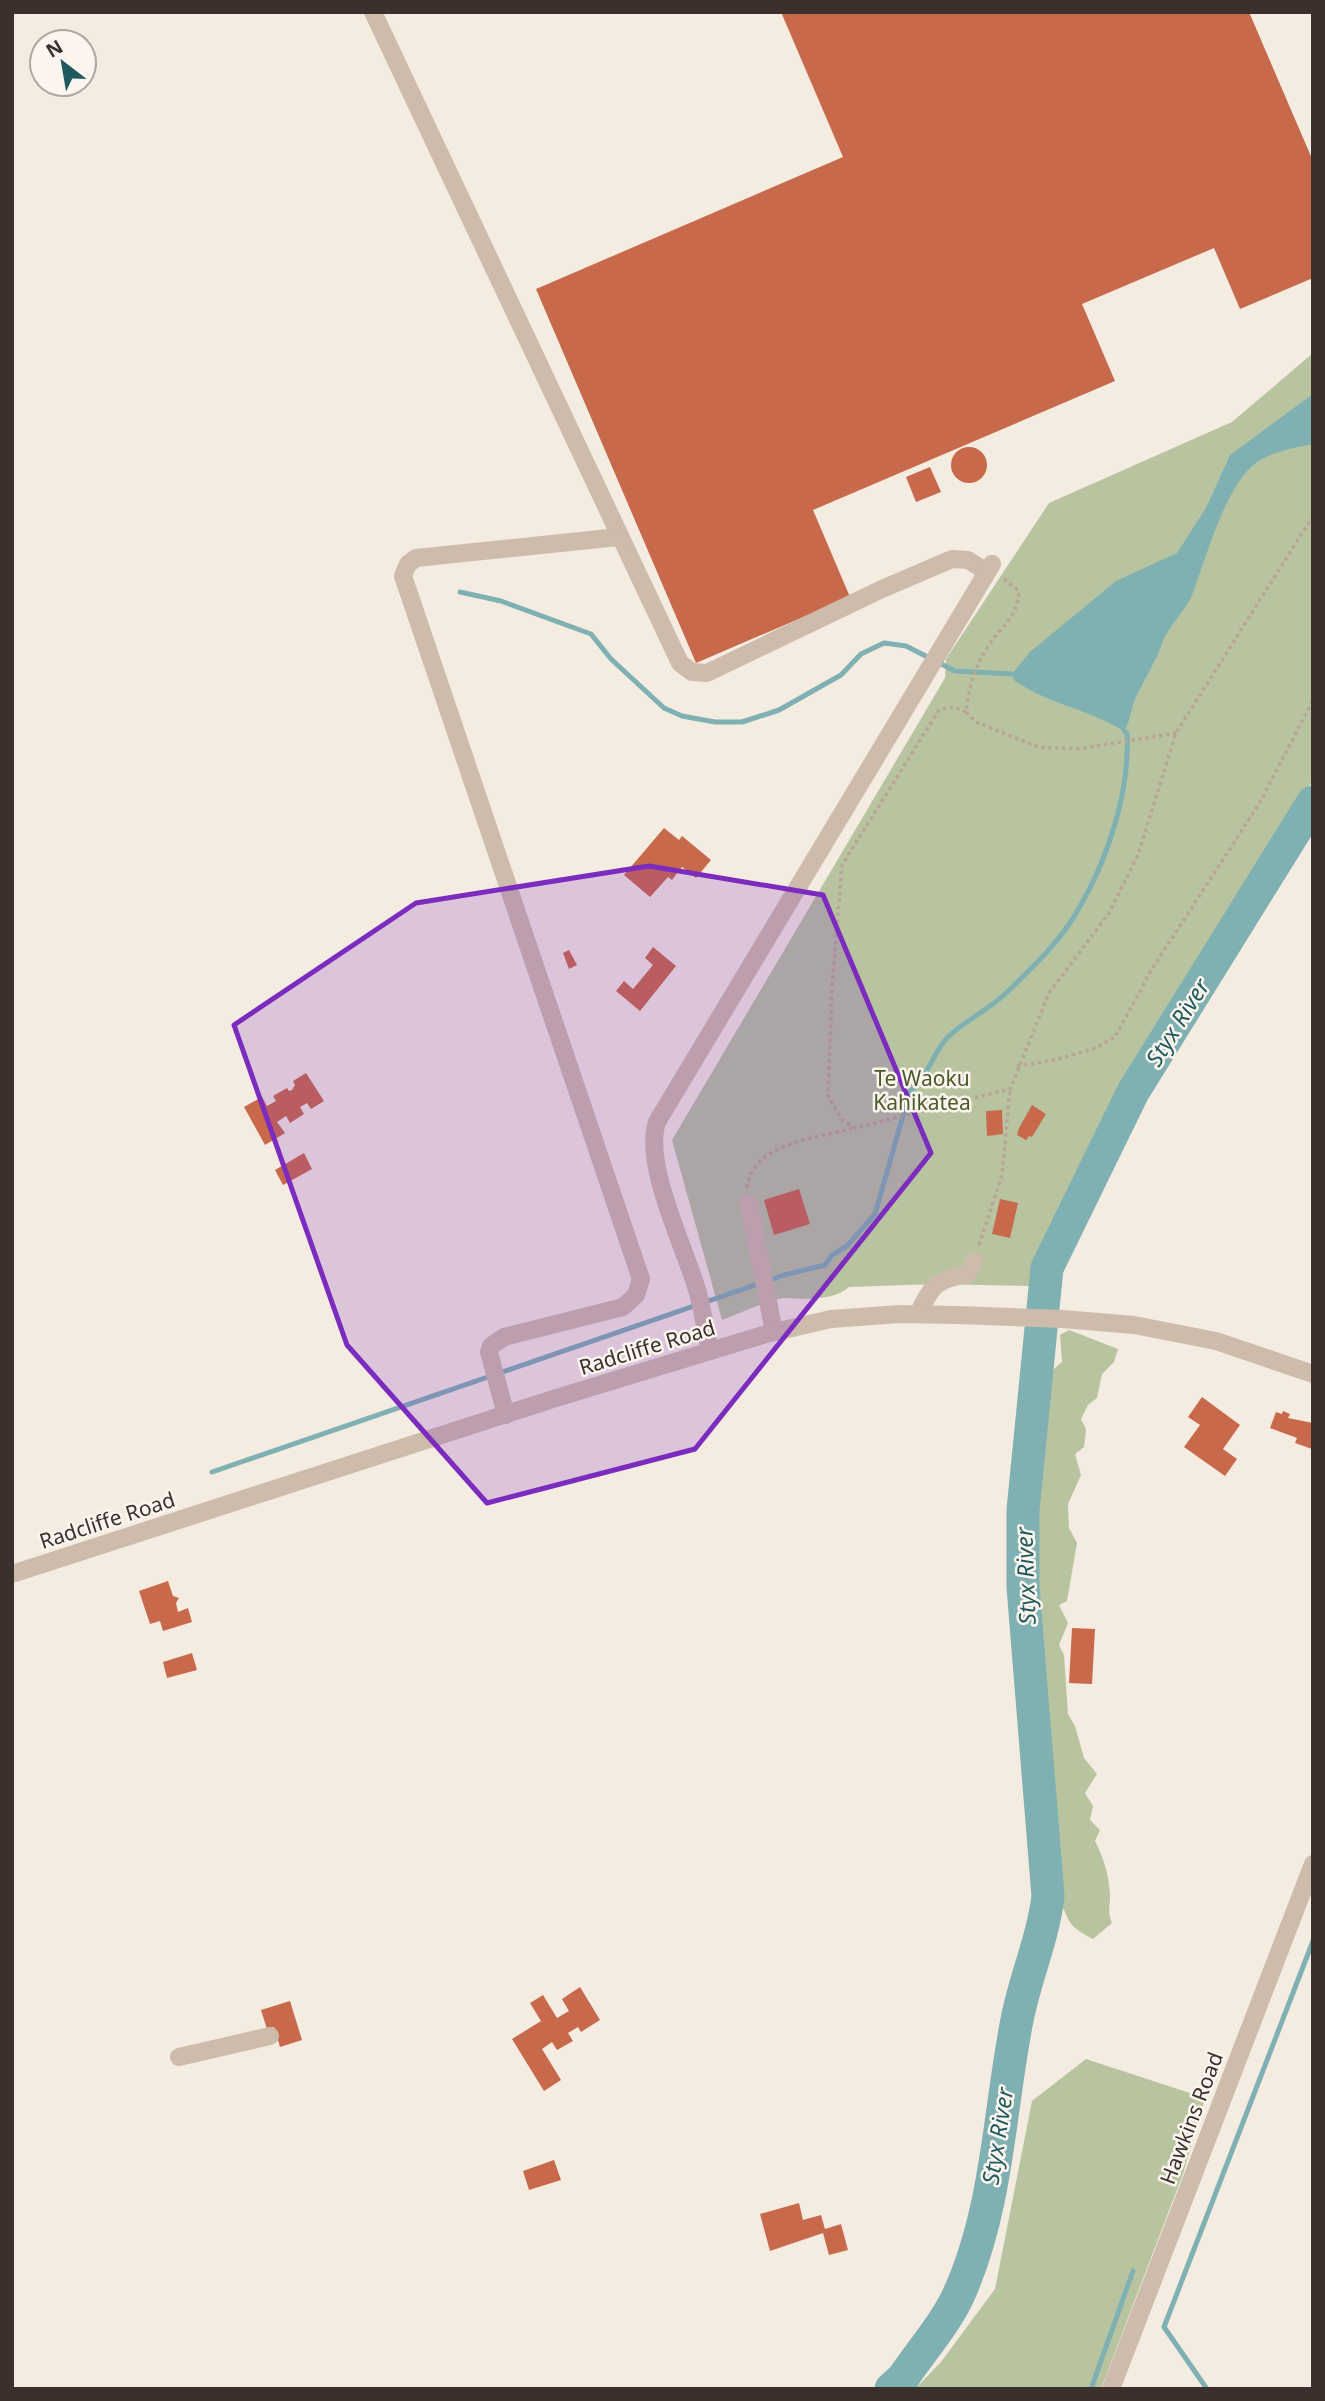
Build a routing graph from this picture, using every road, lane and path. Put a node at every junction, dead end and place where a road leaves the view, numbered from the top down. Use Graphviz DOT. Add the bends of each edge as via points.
graph roads {
  1 [pos="373,12"];
  2 [pos="1313,516"];
  3 [pos="618,537"];
  4 [pos="990,568"];
  5 [pos="1313,700"];
  6 [pos="966,712"];
  7 [pos="1176,733"];
  8 [pos="1017,1066"];
  9 [pos="1010,1089"];
  10 [pos="855,1128"];
  11 [pos="749,1204"];
  12 [pos="974,1261"];
  13 [pos="918,1314"];
  14 [pos="774,1332"];
  15 [pos="710,1351"];
  16 [pos="1313,1374"];
  17 [pos="506,1415"];
  18 [pos="12,1574"];
  19 [pos="1313,1864"];
  20 [pos="270,2036"];
  21 [pos="178,2057"];
  22 [pos="1111,2389"];
  1 -- 3 [label="street"];
  2 -- 7 [label="path"];
  3 -- 4 [label="street" via="680,663 692,672 707,673 726,665 952,559"];
  3 -- 17 [label="street" via="416,558 403,576 641,1279 636,1295 623,1307 496,1341 489,1352"];
  4 -- 6 [label="path" via="1018,591 1017,610 973,673"];
  4 -- 15 [label="street" via="657,1122 655,1160 698,1293"];
  5 -- 8 [label="path" via="1259,804 1152,970 1115,1037 1096,1048"];
  6 -- 7 [label="path" via="976,722 1038,747 1077,749"];
  6 -- 10 [label="path" via="954,707 939,710 842,865 828,1096 841,1119"];
  7 -- 8 [label="path" via="1138,855 1109,913 1049,993"];
  8 -- 9 [label="path"];
  9 -- 10 [label="path"];
  9 -- 12 [label="path" via="1002,1175"];
  10 -- 11 [label="path" via="771,1151 749,1174"];
  11 -- 14 [label="street"];
  12 -- 13 [label="street" via="968,1274 932,1286"];
  13 -- 14 [label="street, Radcliffe Road" via="852,1317"];
  13 -- 16 [label="street, Radcliffe Road" via="1063,1319 1168,1330"];
  14 -- 15 [label="street, Radcliffe Road"];
  15 -- 17 [label="street, Radcliffe Road"];
  17 -- 18 [label="street, Radcliffe Road"];
  19 -- 22 [label="street, Hawkins Road"];
  20 -- 21 [label="street"];
}
